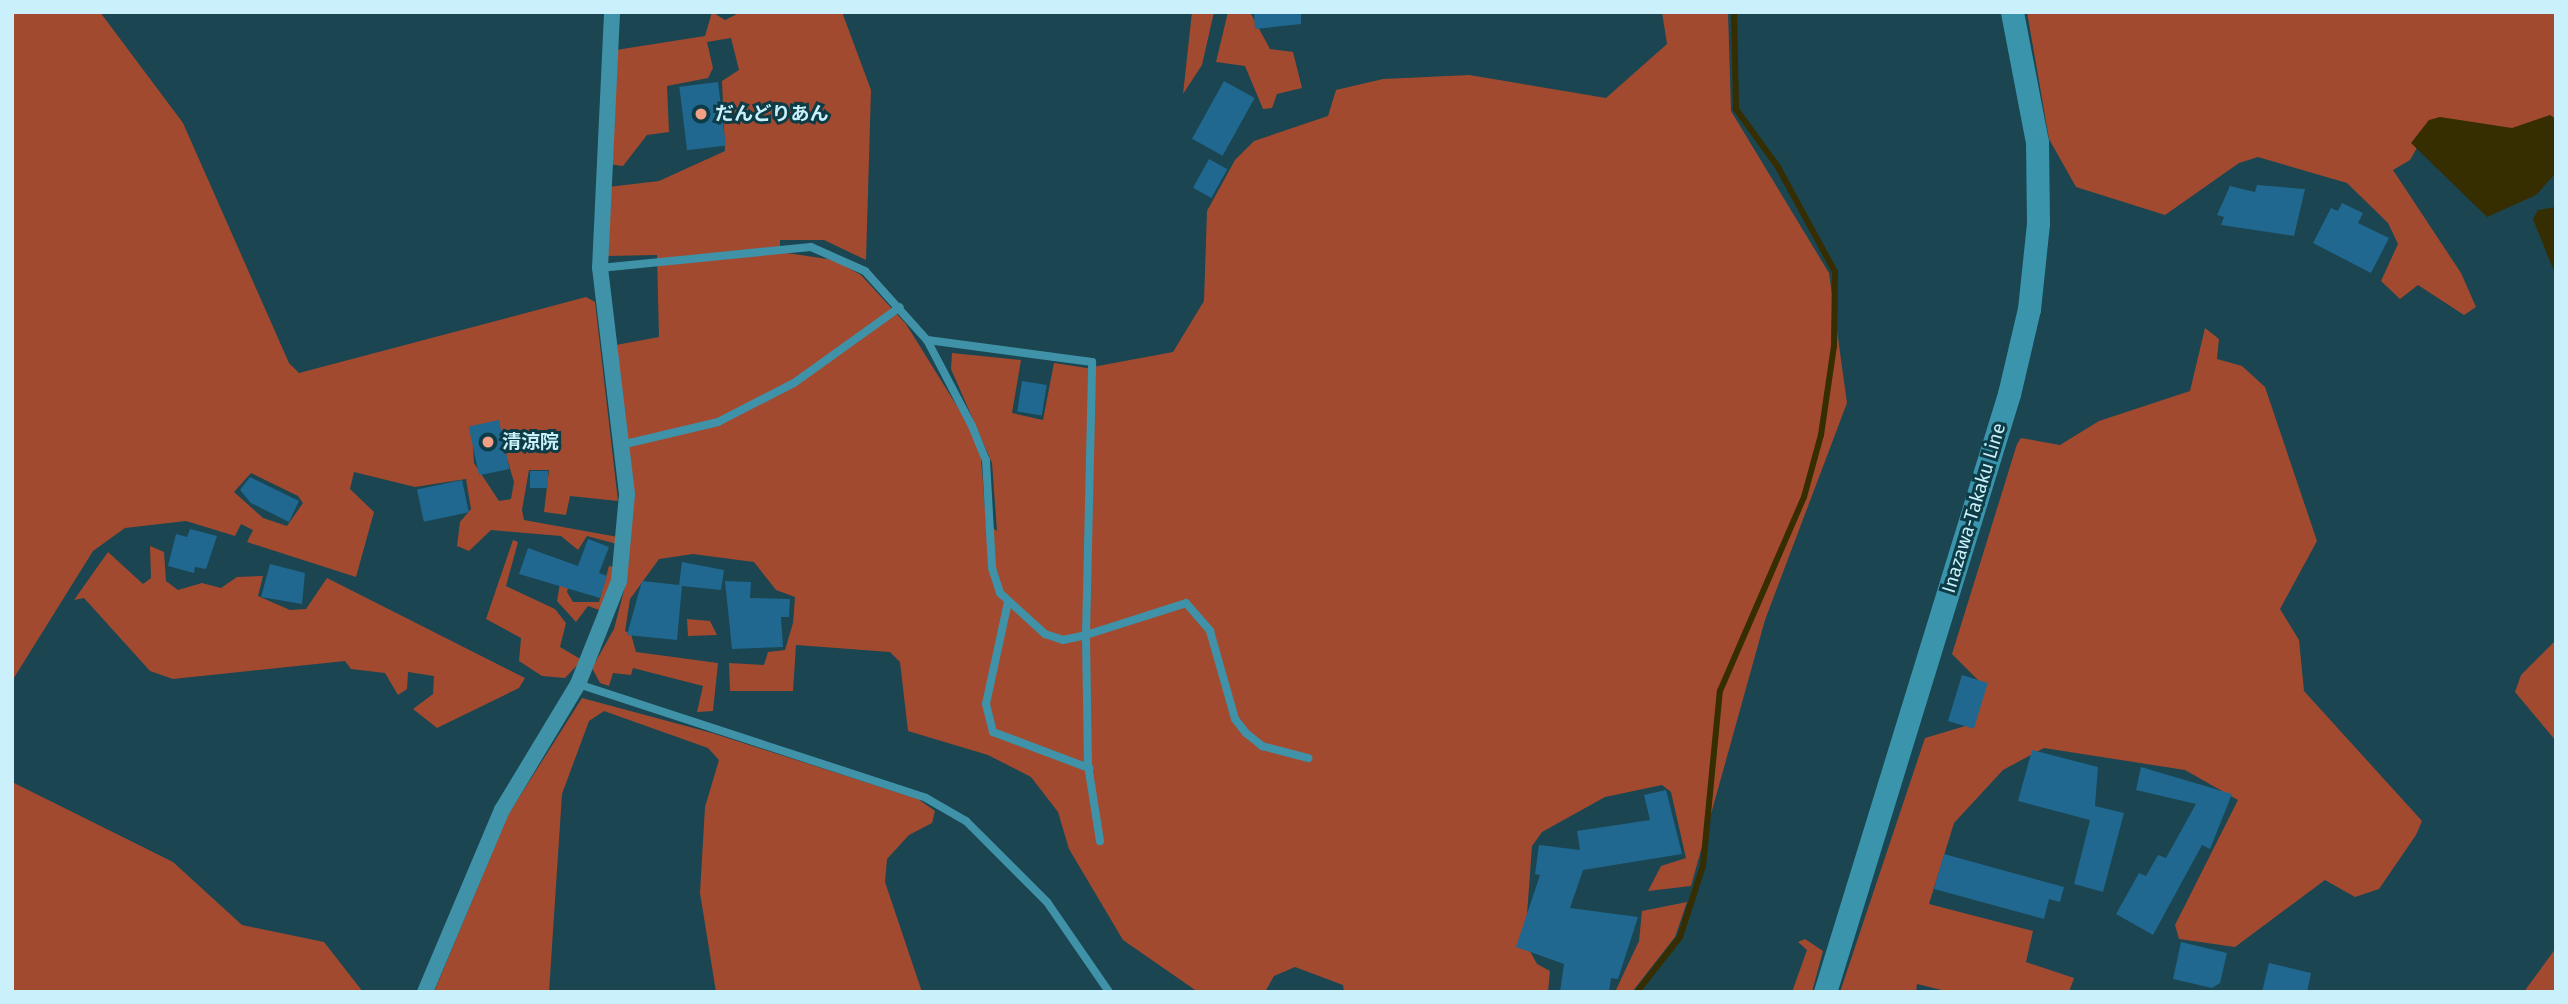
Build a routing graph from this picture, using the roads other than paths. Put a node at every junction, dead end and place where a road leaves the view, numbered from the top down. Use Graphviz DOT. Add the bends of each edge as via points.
graph roads {
  1 [pos="612,12"];
  2 [pos="2012,12"];
  3 [pos="600,268"];
  4 [pos="900,307"];
  5 [pos="927,340"];
  6 [pos="620,446"];
  7 [pos="1007,602"];
  8 [pos="1086,635"];
  9 [pos="578,684"];
  10 [pos="1308,758"];
  11 [pos="1088,768"];
  12 [pos="1100,841"];
  13 [pos="425,992"];
  14 [pos="1109,992"];
  15 [pos="1825,992"];
  1 -- 3 [label="street"];
  2 -- 15 [label="main road, Inazawa-Takaku Line" via="2036,142 2038,223 2029,309 2009,394"];
  3 -- 4 [label="lane" via="811,247 848,259"];
  3 -- 6 [label="street"];
  4 -- 5 [label="lane"];
  4 -- 6 [label="lane" via="794,383 718,422"];
  5 -- 7 [label="lane" via="986,460 992,568"];
  5 -- 8 [label="lane" via="1092,362"];
  6 -- 9 [label="street" via="627,494 621,568 610,610"];
  7 -- 8 [label="lane" via="1045,634 1063,640"];
  7 -- 11 [label="lane" via="986,704 993,732"];
  8 -- 10 [label="lane" via="1186,603 1210,631 1235,719 1246,733 1262,746"];
  8 -- 11 [label="lane"];
  9 -- 13 [label="street" via="502,810"];
  9 -- 14 [label="lane" via="926,798 966,821 1039,892"];
  11 -- 12 [label="lane"];
}
